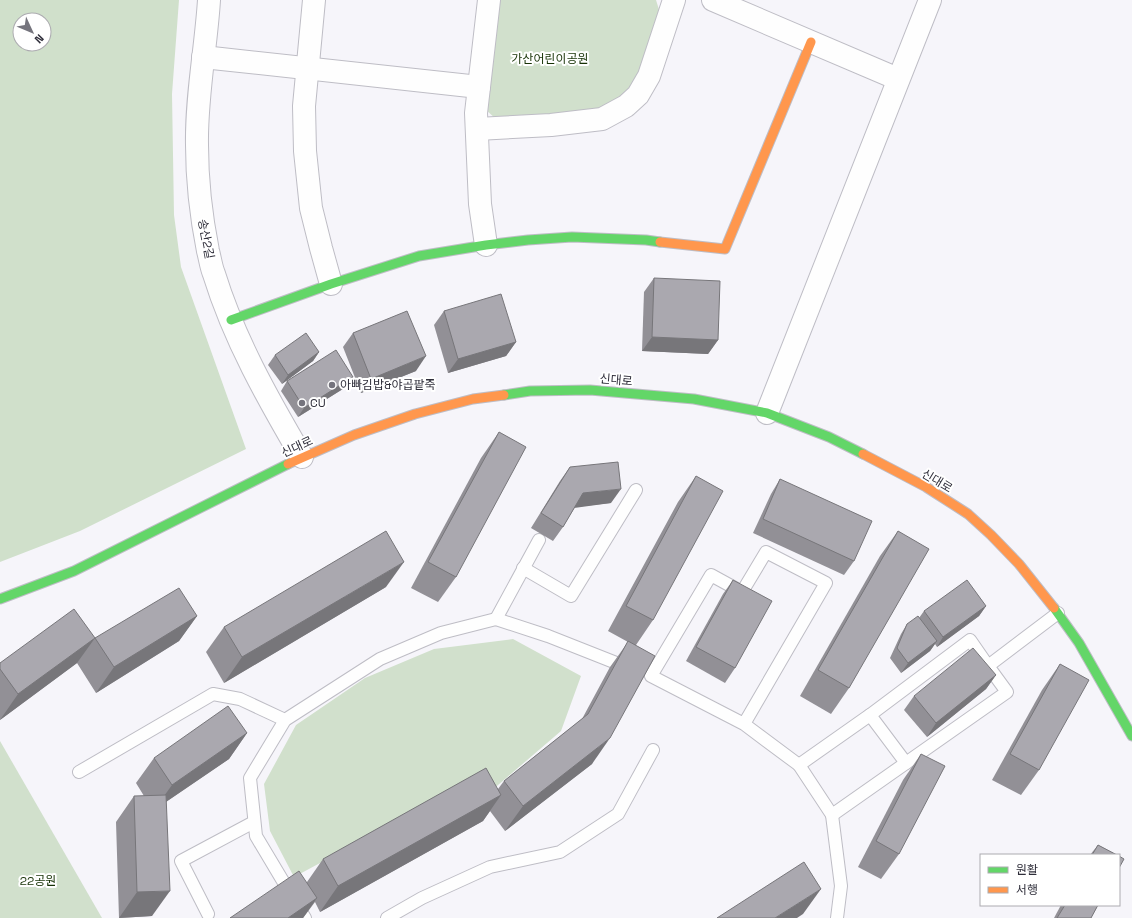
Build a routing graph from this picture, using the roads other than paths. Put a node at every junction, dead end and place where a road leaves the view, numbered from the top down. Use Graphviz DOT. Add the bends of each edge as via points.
graph roads {
  1 [pos="209,0"];
  2 [pos="314,0"];
  3 [pos="489,0"];
  4 [pos="674,0"];
  5 [pos="713,0"];
  6 [pos="930,0"];
  7 [pos="811,42"];
  8 [pos="203,57"];
  9 [pos="307,68"];
  10 [pos="898,79"];
  11 [pos="479,87"];
  12 [pos="477,129"];
  13 [pos="486,245"];
  14 [pos="331,284"];
  15 [pos="231,320"];
  16 [pos="767,413"];
  17 [pos="302,457"];
  18 [pos="636,490"];
  19 [pos="539,540"];
  20 [pos="523,568"];
  21 [pos="0,599"];
  22 [pos="1058,613"];
  23 [pos="496,619"];
  24 [pos="988,666"];
  25 [pos="651,676"];
  26 [pos="870,714"];
  27 [pos="285,720"];
  28 [pos="744,724"];
  29 [pos="1132,736"];
  30 [pos="653,750"];
  31 [pos="906,763"];
  32 [pos="799,765"];
  33 [pos="79,772"];
  34 [pos="832,815"];
  35 [pos="254,822"];
  36 [pos="208,914"];
  37 [pos="304,918"];
  38 [pos="387,918"];
  39 [pos="837,918"];
  1 -- 8 [label="street, 송산2길"];
  2 -- 9 [label="street"];
  3 -- 11 [label="street"];
  4 -- 12 [label="street" via="649,76 638,95 626,106 602,119"];
  5 -- 7 [label="street"];
  6 -- 10 [label="street"];
  7 -- 10 [label="street"];
  7 -- 13 [label="main road" via="725,249 646,240 572,237"];
  8 -- 9 [label="street"];
  8 -- 15 [label="street, 송산2길" via="197,144 199,193 204,232 214,274"];
  9 -- 11 [label="street"];
  9 -- 14 [label="street" via="304,106 305,151 311,208"];
  10 -- 16 [label="street"];
  11 -- 12 [label="street"];
  12 -- 13 [label="street" via="480,204"];
  13 -- 14 [label="main road" via="419,256"];
  14 -- 15 [label="main road"];
  15 -- 17 [label="street, 송산2길" via="271,403"];
  16 -- 17 [label="main road, 신대로" via="694,399 590,390 530,391 474,399 415,414 354,435"];
  16 -- 22 [label="main road, 신대로" via="829,437 893,469 968,514 1019,564"];
  17 -- 21 [label="main road, 신대로" via="74,571"];
  18 -- 20 [label="lane" via="571,596"];
  19 -- 20 [label="lane"];
  20 -- 23 [label="lane"];
  22 -- 24 [label="lane"];
  22 -- 29 [label="main road, 신대로"];
  23 -- 25 [label="lane"];
  23 -- 27 [label="lane" via="442,633 380,659"];
  24 -- 26 [label="lane" via="970,640"];
  24 -- 31 [label="lane" via="1007,692"];
  25 -- 28 [label="lane"];
  25 -- 28 [label="lane" via="711,575 742,592 766,552 826,583"];
  26 -- 31 [label="lane"];
  26 -- 32 [label="lane"];
  27 -- 33 [label="lane" via="240,699 213,694"];
  27 -- 35 [label="lane" via="250,778"];
  28 -- 32 [label="lane"];
  30 -- 38 [label="lane" via="618,814 560,852 490,867 422,898"];
  31 -- 34 [label="lane"];
  32 -- 34 [label="lane"];
  34 -- 39 [label="lane" via="841,886"];
  35 -- 36 [label="lane" via="181,861"];
  35 -- 37 [label="lane" via="256,836"];
}
